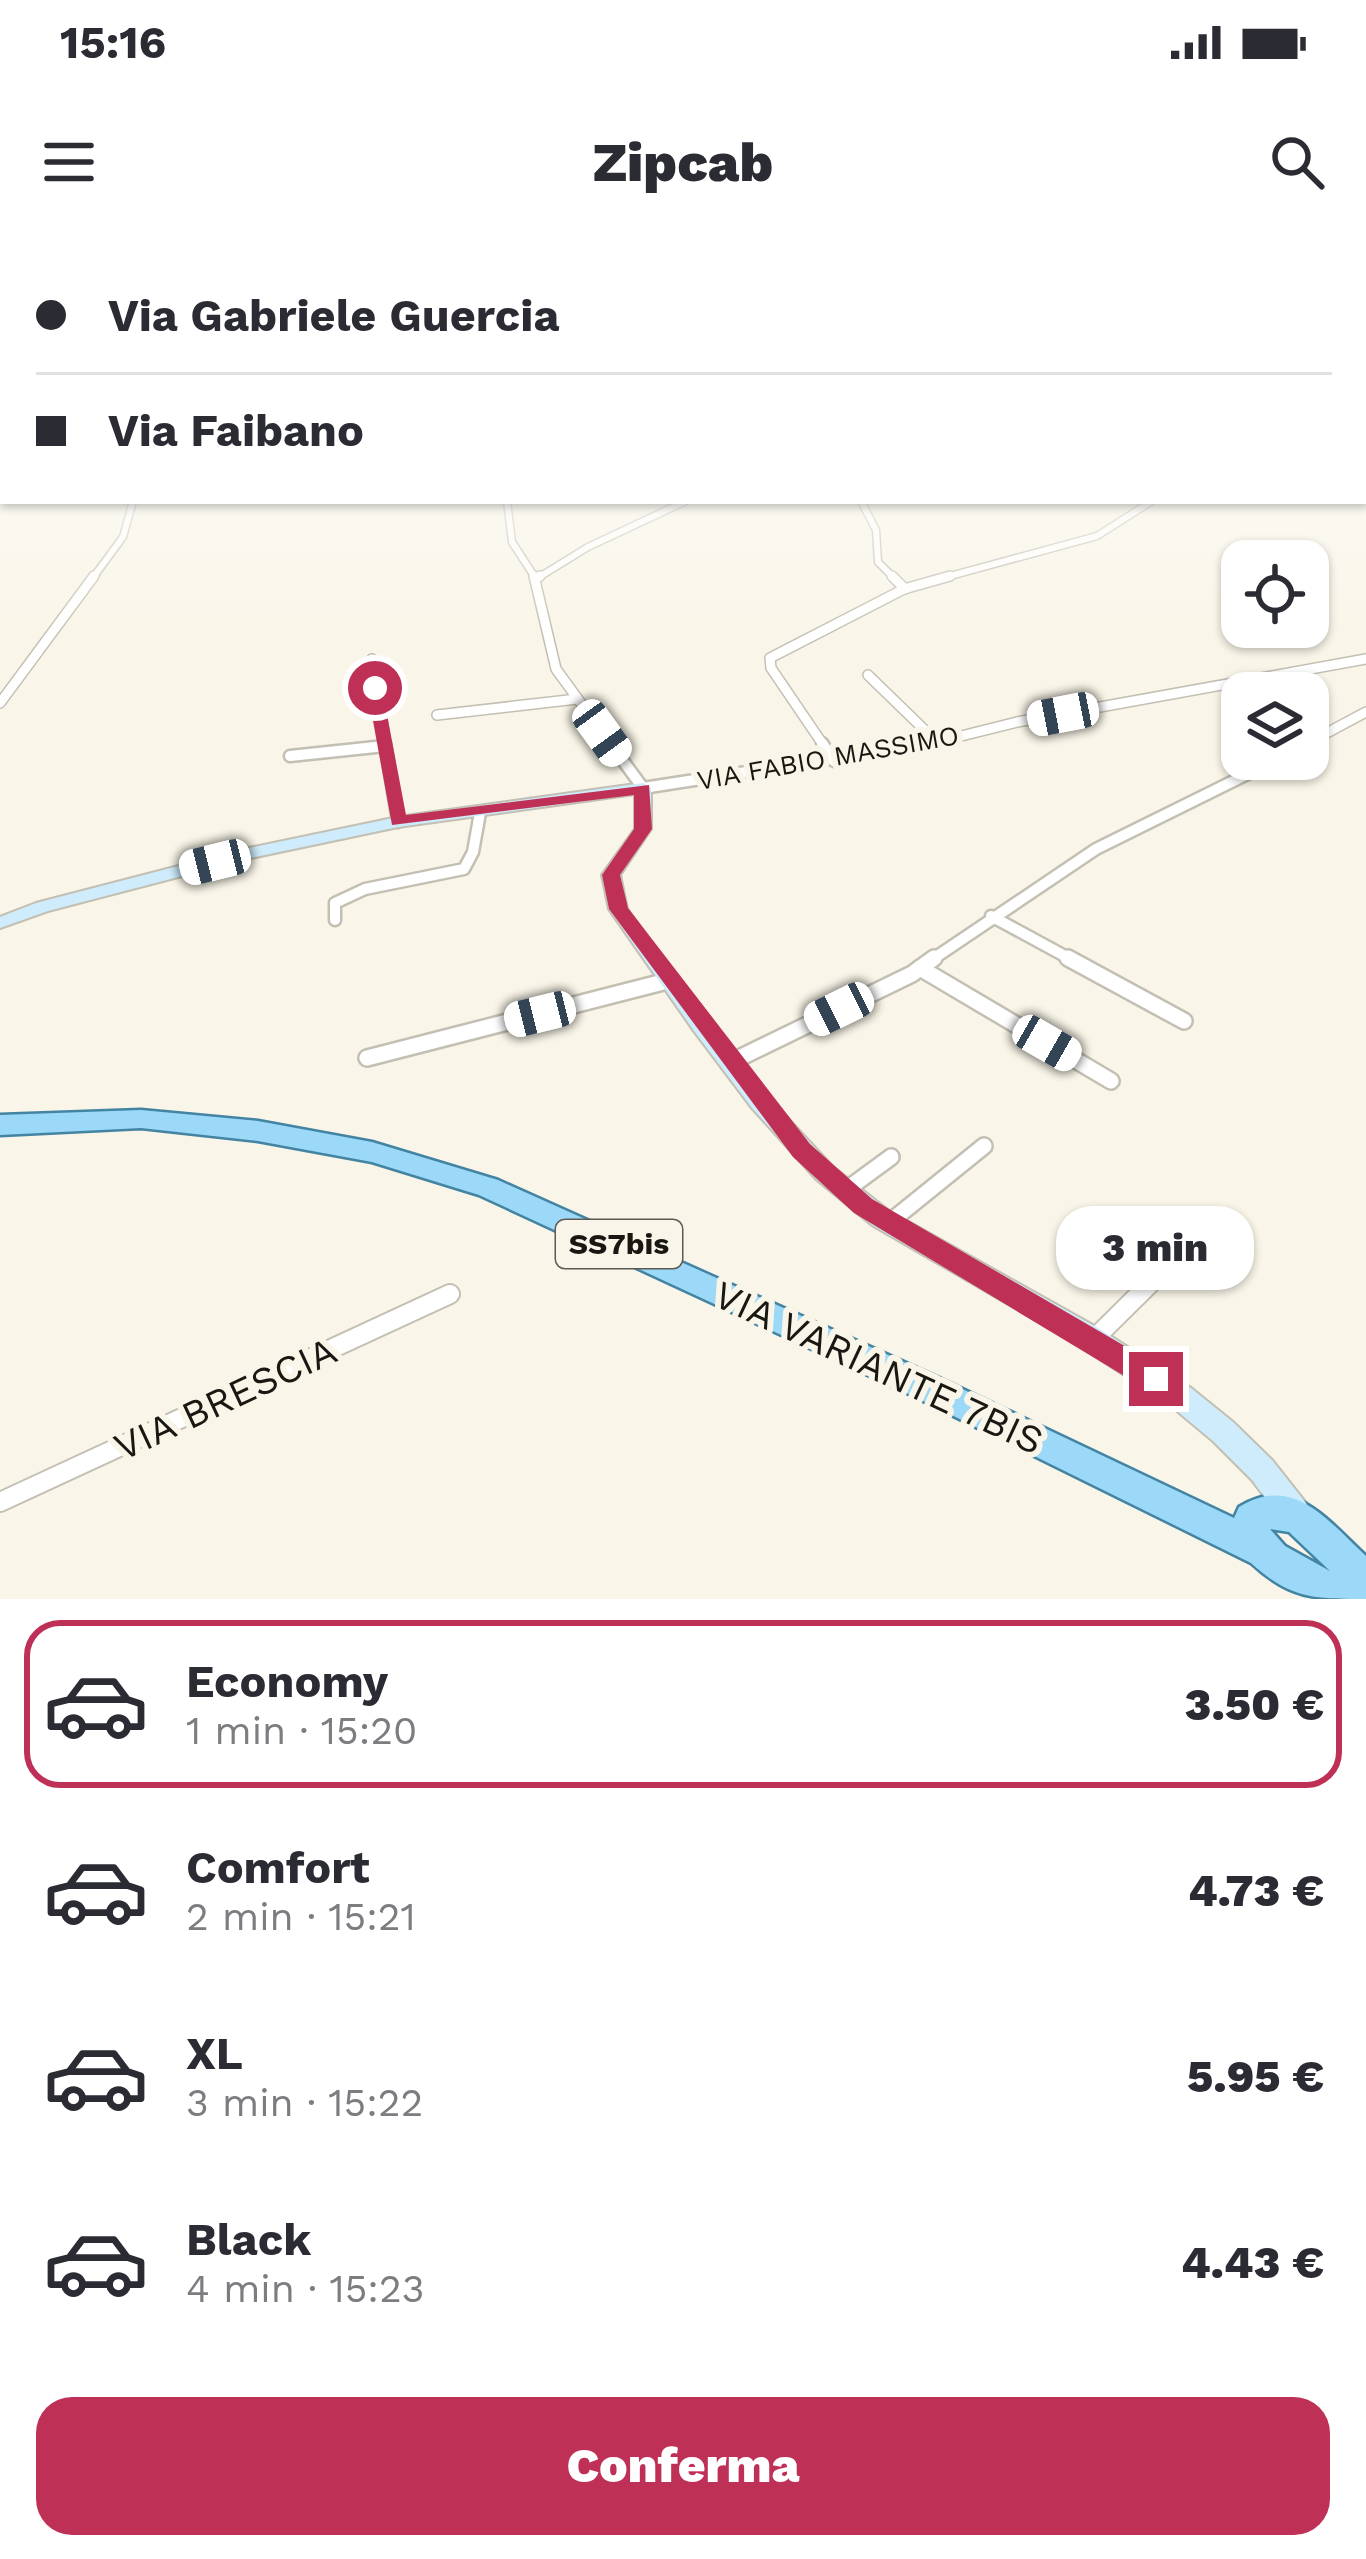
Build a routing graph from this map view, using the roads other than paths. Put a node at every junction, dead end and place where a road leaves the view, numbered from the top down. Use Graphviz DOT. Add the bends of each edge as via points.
graph roads {
  1 [pos="130,512"];
  2 [pos="508,512"];
  3 [pos="662,512"];
  4 [pos="867,512"];
  5 [pos="1136,512"];
  6 [pos="536,579"];
  7 [pos="905,589"];
  8 [pos="1366,658"];
  9 [pos="372,659"];
  10 [pos="868,675"];
  11 [pos="577,699"];
  12 [pos="0,703"];
  13 [pos="1366,712"];
  14 [pos="437,715"];
  15 [pos="1329,732"];
  16 [pos="937,742"];
  17 [pos="385,746"];
  18 [pos="290,756"];
  19 [pos="834,761"];
  20 [pos="1234,780"];
  21 [pos="643,788"];
  22 [pos="480,813"];
  23 [pos="398,822"];
  24 [pos="991,916"];
  25 [pos="335,920"];
  26 [pos="0,923"];
  27 [pos="920,968"];
  28 [pos="670,980"];
  29 [pos="1184,1022"];
  30 [pos="367,1058"];
  31 [pos="731,1062"];
  32 [pos="1112,1081"];
  33 [pos="0,1125"];
  34 [pos="984,1146"];
  35 [pos="891,1157"];
  36 [pos="846,1190"];
  37 [pos="890,1222"];
  38 [pos="1185,1249"];
  39 [pos="450,1294"];
  40 [pos="1092,1341"];
  41 [pos="0,1502"];
  42 [pos="1268,1524"];
  43 [pos="1366,1581"];
  44 [pos="1349,1599"];
  1 -- 12 [label="street" via="123,537"];
  2 -- 6 [label="street" via="512,542"];
  3 -- 6 [label="street"];
  4 -- 7 [label="street" via="878,562"];
  5 -- 7 [label="street" via="1078,543"];
  6 -- 11 [label="street" via="556,669"];
  7 -- 19 [label="street" via="770,658"];
  8 -- 16 [label="street, VIA FABIO MASSIMO"];
  9 -- 17 [label="street"];
  10 -- 16 [label="street"];
  11 -- 14 [label="street"];
  11 -- 21 [label="street"];
  13 -- 15 [label="street"];
  16 -- 19 [label="street, VIA FABIO MASSIMO"];
  17 -- 18 [label="street"];
  17 -- 23 [label="street"];
  19 -- 21 [label="street, VIA FABIO MASSIMO"];
  20 -- 24 [label="street" via="1118,837"];
  21 -- 22 [label="street"];
  21 -- 28 [label="street" via="643,829 615,865 612,890"];
  22 -- 23 [label="street"];
  22 -- 25 [label="street" via="464,869 352,893 335,903"];
  23 -- 26 [label="street" via="146,879"];
  24 -- 27 [label="street"];
  24 -- 29 [label="street"];
  27 -- 31 [label="street"];
  27 -- 32 [label="street"];
  28 -- 30 [label="street"];
  28 -- 31 [label="street"];
  31 -- 36 [label="street" via="802,1151"];
  33 -- 42 [label="main road, VIA VARIANTE 7BIS / SS7bis" via="141,1119 258,1131 372,1152 488,1187 922,1384 1195,1519"];
  34 -- 37 [label="street"];
  35 -- 36 [label="street"];
  36 -- 37 [label="street"];
  37 -- 40 [label="street"];
  38 -- 40 [label="street"];
  39 -- 41 [label="street, VIA BRESCIA"];
  40 -- 42 [label="street" via="1156,1379 1258,1469"];
  42 -- 43 [label="main road, SS7bis"];
  42 -- 44 [label="main road, SS7bis"];
}
